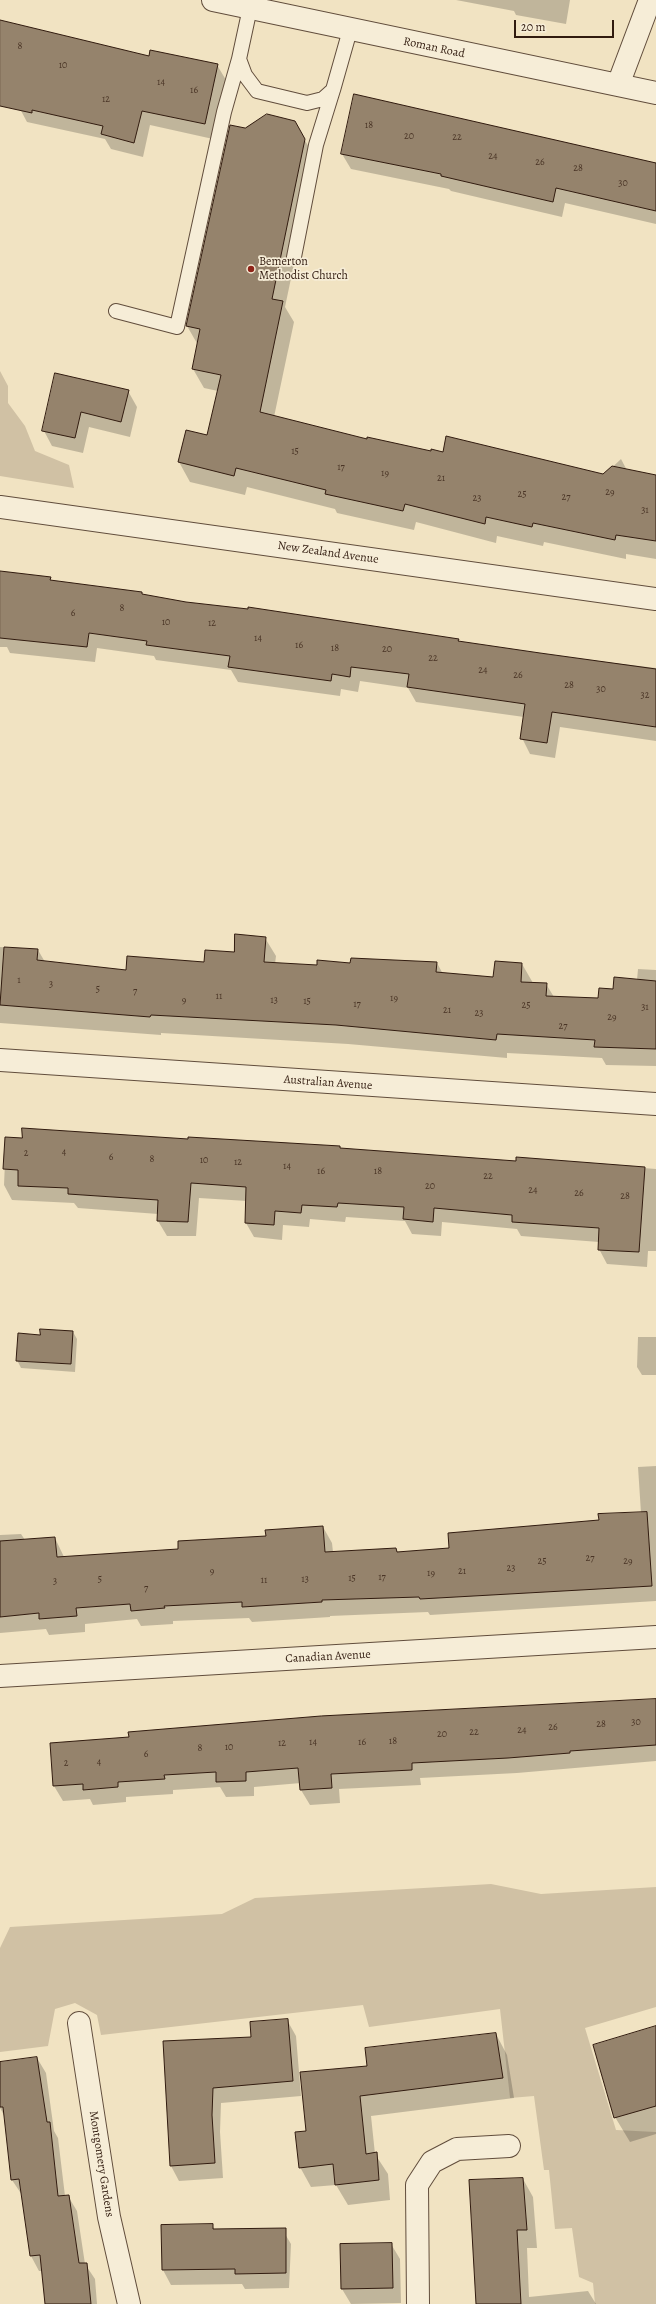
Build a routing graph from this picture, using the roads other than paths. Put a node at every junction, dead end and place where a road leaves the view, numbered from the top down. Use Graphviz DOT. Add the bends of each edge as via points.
graph roads {
  1 [pos="213,0"];
  2 [pos="650,0"];
  3 [pos="250,8"];
  4 [pos="350,30"];
  5 [pos="239,59"];
  6 [pos="618,85"];
  7 [pos="333,90"];
  8 [pos="656,93"];
  9 [pos="294,257"];
  10 [pos="116,311"];
  11 [pos="0,507"];
  12 [pos="656,599"];
  13 [pos="0,1060"];
  14 [pos="656,1104"];
  15 [pos="656,1637"];
  16 [pos="0,1676"];
  17 [pos="79,2023"];
  18 [pos="509,2146"];
  19 [pos="129,2304"];
  20 [pos="418,2304"];
  1 -- 3 [label="street, Roman Road"];
  2 -- 6 [label="street"];
  3 -- 4 [label="street, Roman Road"];
  3 -- 5 [label="lane"];
  4 -- 6 [label="street, Roman Road"];
  4 -- 7 [label="lane"];
  5 -- 7 [label="lane" via="245,75 257,91 307,104 323,99"];
  5 -- 10 [label="lane" via="224,112 177,327"];
  6 -- 8 [label="street, Roman Road"];
  7 -- 9 [label="lane" via="316,145"];
  11 -- 12 [label="street, New Zealand Avenue"];
  13 -- 14 [label="street, Australian Avenue"];
  15 -- 16 [label="street, Canadian Avenue"];
  17 -- 19 [label="street, Montgomery Gardens" via="109,2217"];
  18 -- 20 [label="street" via="457,2149 432,2162 417,2185"];
}
